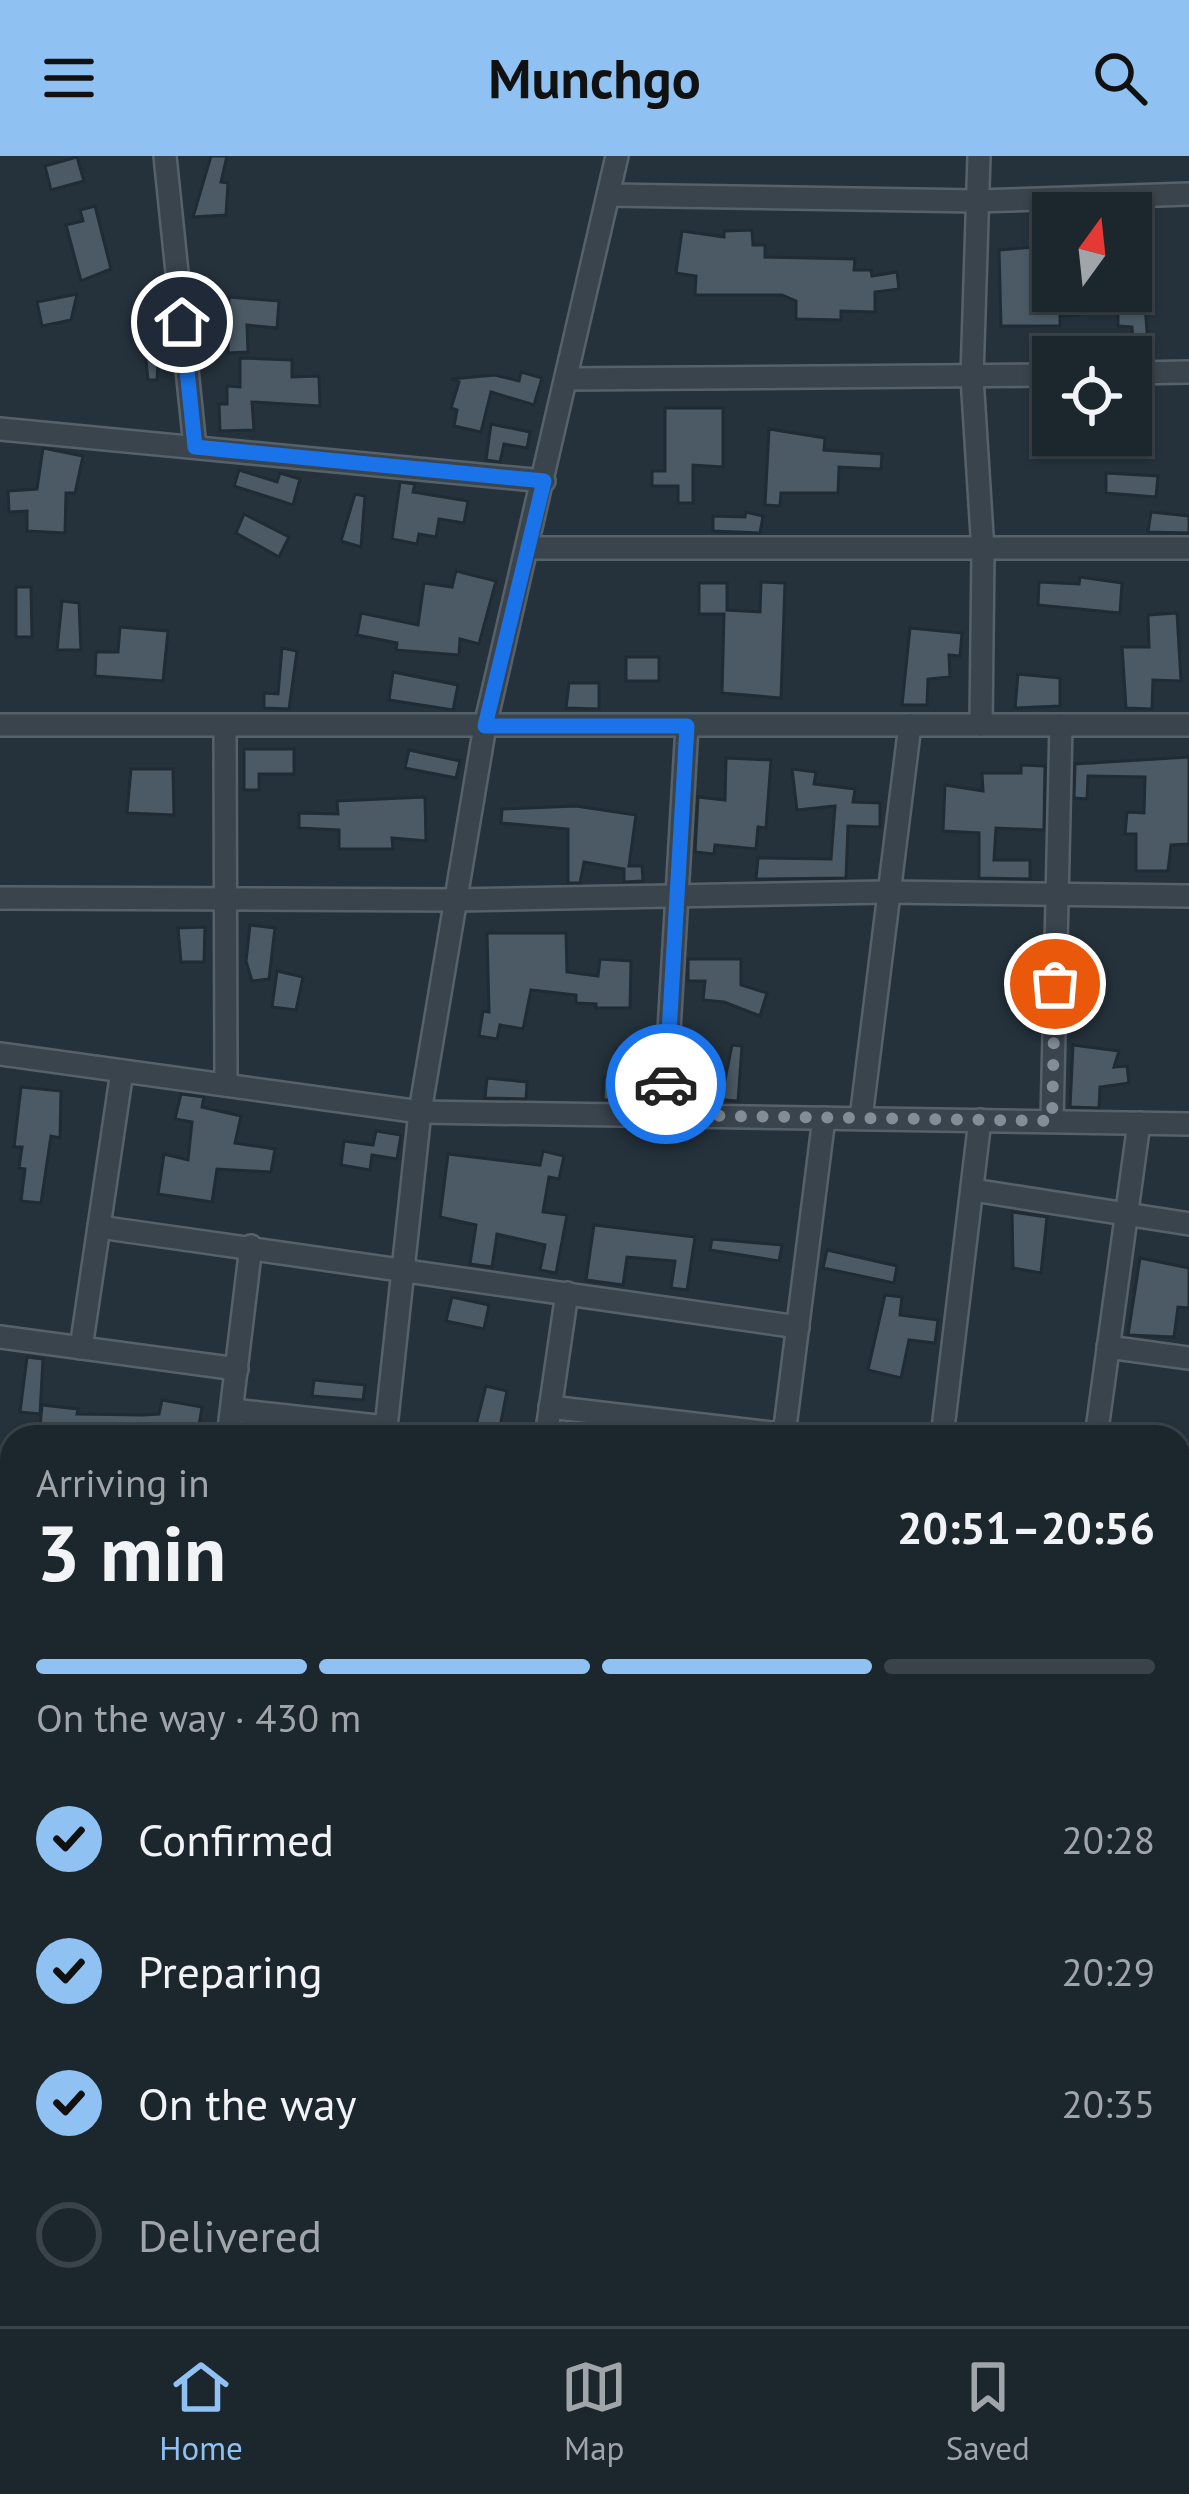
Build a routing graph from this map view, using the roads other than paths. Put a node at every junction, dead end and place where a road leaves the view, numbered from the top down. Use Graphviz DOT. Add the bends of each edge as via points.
graph roads {
  1 [pos="165,156"];
  2 [pos="617,156"];
  3 [pos="979,156"];
  4 [pos="1189,194"];
  5 [pos="609,195"];
  6 [pos="977,200"];
  7 [pos="1189,372"];
  8 [pos="1152,373"];
  9 [pos="1032,376"];
  10 [pos="972,377"];
  11 [pos="567,379"];
  12 [pos="0,429"];
  13 [pos="195,447"];
  14 [pos="544,481"];
  15 [pos="528,548"];
  16 [pos="1189,548"];
  17 [pos="983,551"];
  18 [pos="0,725"];
  19 [pos="910,725"];
  20 [pos="981,725"];
  21 [pos="1061,725"];
  22 [pos="1189,725"];
  23 [pos="225,726"];
  24 [pos="485,726"];
  25 [pos="687,726"];
  26 [pos="886,892"];
  27 [pos="1057,892"];
  28 [pos="1189,896"];
  29 [pos="0,898"];
  30 [pos="226,898"];
  31 [pos="677,898"];
  32 [pos="456,900"];
  33 [pos="0,1054"];
  34 [pos="122,1071"];
  35 [pos="226,1085"];
  36 [pos="420,1112"];
  37 [pos="664,1115"];
  38 [pos="824,1118"];
  39 [pos="861,1118"];
  40 [pos="980,1120"];
  41 [pos="1052,1121"];
  42 [pos="1138,1123"];
  43 [pos="1189,1124"];
  44 [pos="973,1190"];
  45 [pos="1126,1214"];
  46 [pos="1189,1224"];
  47 [pos="99,1227"];
  48 [pos="251,1246"];
  49 [pos="404,1270"];
  50 [pos="567,1293"];
  51 [pos="798,1327"];
  52 [pos="0,1337"];
  53 [pos="1108,1347"];
  54 [pos="80,1348"];
  55 [pos="1189,1358"];
  56 [pos="237,1369"];
  57 [pos="550,1407"];
  58 [pos="232,1410"];
  59 [pos="230,1425"];
  60 [pos="337,1425"];
  61 [pos="387,1425"];
  62 [pos="548,1425"];
  63 [pos="702,1425"];
  64 [pos="795,1425"];
  65 [pos="944,1425"];
  66 [pos="1098,1425"];
  1 -- 13 [label="street"];
  2 -- 5 [label="street"];
  3 -- 6 [label="street"];
  4 -- 6 [label="street"];
  5 -- 6 [label="street"];
  5 -- 11 [label="street"];
  6 -- 10 [label="street"];
  7 -- 8 [label="street"];
  9 -- 10 [label="street"];
  10 -- 11 [label="street"];
  10 -- 17 [label="street"];
  11 -- 14 [label="street"];
  12 -- 13 [label="street"];
  13 -- 14 [label="street"];
  14 -- 15 [label="street"];
  15 -- 17 [label="street"];
  15 -- 24 [label="street"];
  16 -- 17 [label="street"];
  17 -- 20 [label="street"];
  18 -- 23 [label="street"];
  19 -- 20 [label="street"];
  19 -- 25 [label="street"];
  19 -- 26 [label="street"];
  20 -- 21 [label="street"];
  21 -- 22 [label="street"];
  21 -- 27 [label="street"];
  23 -- 24 [label="street"];
  23 -- 30 [label="street"];
  24 -- 25 [label="street"];
  24 -- 32 [label="street"];
  25 -- 31 [label="street"];
  26 -- 27 [label="street"];
  26 -- 31 [label="street"];
  26 -- 39 [label="street"];
  27 -- 28 [label="street"];
  27 -- 41 [label="street"];
  29 -- 30 [label="street"];
  30 -- 32 [label="street"];
  30 -- 35 [label="street"];
  31 -- 32 [label="street"];
  31 -- 37 [label="street"];
  32 -- 36 [label="street"];
  33 -- 34 [label="street"];
  34 -- 35 [label="street"];
  34 -- 47 [label="street"];
  35 -- 36 [label="street"];
  36 -- 37 [label="street"];
  36 -- 49 [label="street"];
  37 -- 38 [label="street"];
  38 -- 39 [label="street"];
  38 -- 51 [label="street"];
  39 -- 40 [label="street"];
  40 -- 41 [label="street"];
  40 -- 44 [label="street"];
  41 -- 42 [label="street"];
  42 -- 43 [label="street"];
  42 -- 45 [label="street"];
  44 -- 45 [label="street"];
  44 -- 65 [label="street"];
  45 -- 46 [label="street"];
  45 -- 53 [label="street"];
  47 -- 48 [label="street"];
  47 -- 54 [label="street"];
  48 -- 49 [label="street"];
  48 -- 56 [label="street"];
  49 -- 50 [label="street"];
  49 -- 61 [label="street"];
  50 -- 51 [label="street"];
  50 -- 57 [label="street"];
  51 -- 64 [label="street"];
  52 -- 54 [label="street"];
  53 -- 55 [label="street"];
  53 -- 66 [label="street"];
  54 -- 56 [label="street"];
  56 -- 58 [label="street"];
  57 -- 62 [label="street"];
  57 -- 63 [label="street"];
  58 -- 59 [label="street"];
  58 -- 60 [label="street"];
}
